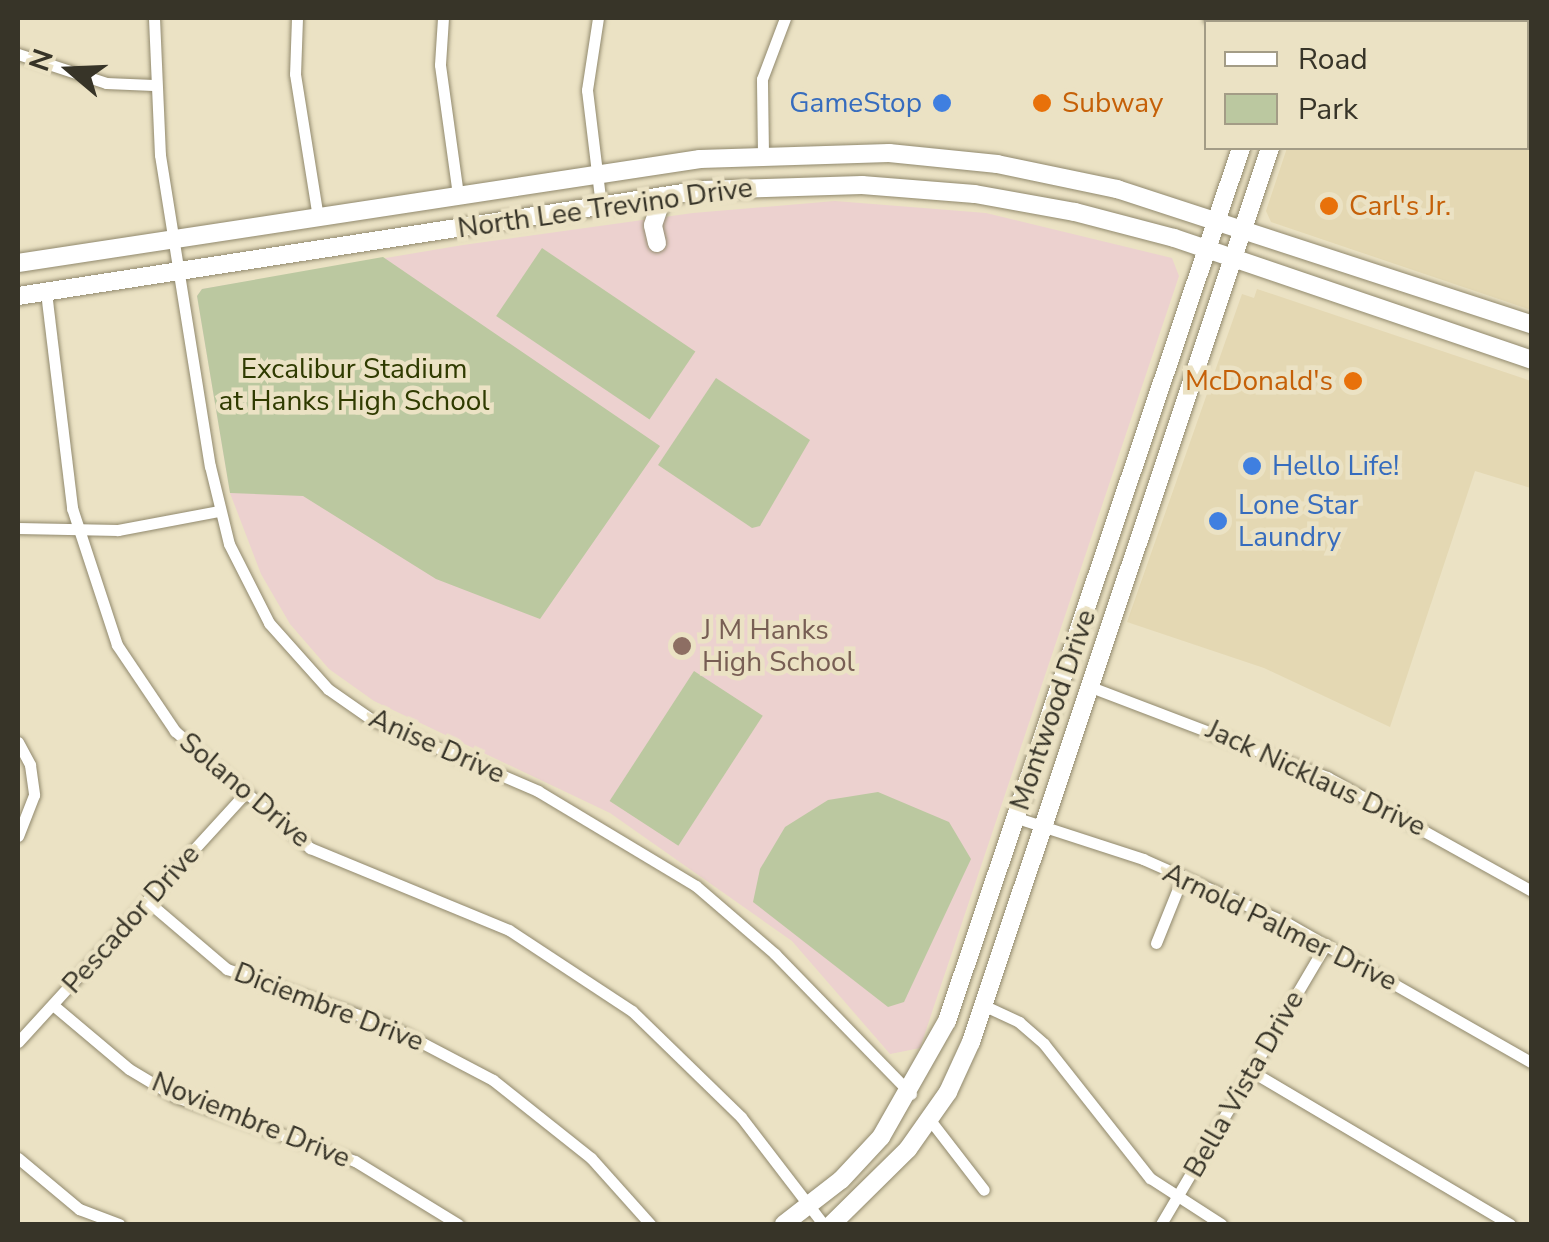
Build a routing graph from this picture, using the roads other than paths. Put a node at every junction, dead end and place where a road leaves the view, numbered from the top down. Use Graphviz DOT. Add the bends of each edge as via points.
graph roads {
  1 [pos="154,18"];
  2 [pos="298,18"];
  3 [pos="443,18"];
  4 [pos="598,18"];
  5 [pos="786,18"];
  6 [pos="18,54"];
  7 [pos="154,84"];
  8 [pos="1239,150"];
  9 [pos="1269,150"];
  10 [pos="861,152"];
  11 [pos="763,154"];
  12 [pos="598,175"];
  13 [pos="862,185"];
  14 [pos="458,196"];
  15 [pos="663,196"];
  16 [pos="601,206"];
  17 [pos="318,218"];
  18 [pos="1216,221"];
  19 [pos="1243,229"];
  20 [pos="176,242"];
  21 [pos="657,242"];
  22 [pos="1206,250"];
  23 [pos="1232,258"];
  24 [pos="18,264"];
  25 [pos="181,274"];
  26 [pos="46,292"];
  27 [pos="18,296"];
  28 [pos="1458,301"];
  29 [pos="1532,326"];
  30 [pos="1448,332"];
  31 [pos="1532,360"];
  32 [pos="219,511"];
  33 [pos="18,528"];
  34 [pos="1115,530"];
  35 [pos="80,532"];
  36 [pos="1141,538"];
  37 [pos="1091,686"];
  38 [pos="18,742"];
  39 [pos="244,796"];
  40 [pos="1016,818"];
  41 [pos="1043,827"];
  42 [pos="18,836"];
  43 [pos="1183,876"];
  44 [pos="1532,890"];
  45 [pos="148,901"];
  46 [pos="1156,943"];
  47 [pos="1326,944"];
  48 [pos="53,1006"];
  49 [pos="985,1006"];
  50 [pos="18,1042"];
  51 [pos="1532,1064"];
  52 [pos="1251,1071"];
  53 [pos="911,1094"];
  54 [pos="930,1120"];
  55 [pos="18,1158"];
  56 [pos="984,1190"];
  57 [pos="1176,1198"];
  58 [pos="810,1206"];
  59 [pos="118,1224"];
  60 [pos="458,1224"];
  61 [pos="650,1224"];
  62 [pos="784,1224"];
  63 [pos="824,1224"];
  64 [pos="832,1224"];
  65 [pos="1161,1224"];
  66 [pos="1221,1224"];
  67 [pos="1510,1224"];
  1 -- 7 [label="street, Anise Drive"];
  2 -- 17 [label="street" via="295,74"];
  3 -- 14 [label="street" via="440,66"];
  4 -- 12 [label="street" via="587,90"];
  5 -- 11 [label="street" via="762,79"];
  6 -- 7 [label="street" via="106,83"];
  7 -- 20 [label="street, Anise Drive"];
  8 -- 18 [label="main road, Montwood Drive"];
  9 -- 19 [label="main road, Montwood Drive"];
  10 -- 11 [label="main road, North Lee Trevino Drive"];
  10 -- 13 [label="main road"];
  10 -- 18 [label="main road, North Lee Trevino Drive" via="1045,173"];
  11 -- 12 [label="main road, North Lee Trevino Drive"];
  12 -- 14 [label="main road, North Lee Trevino Drive"];
  12 -- 16 [label="street"];
  13 -- 15 [label="main road, North Lee Trevino Drive" via="744,186"];
  13 -- 22 [label="main road, North Lee Trevino Drive" via="1026,202"];
  14 -- 17 [label="main road, North Lee Trevino Drive"];
  15 -- 16 [label="main road, North Lee Trevino Drive"];
  15 -- 21 [label="main road" via="654,225"];
  16 -- 25 [label="main road, North Lee Trevino Drive"];
  17 -- 20 [label="main road, North Lee Trevino Drive"];
  18 -- 19 [label="main road, North Lee Trevino Drive"];
  18 -- 22 [label="main road, Montwood Drive"];
  19 -- 23 [label="main road, Montwood Drive"];
  19 -- 28 [label="main road, North Lee Trevino Drive"];
  20 -- 24 [label="main road, North Lee Trevino Drive"];
  20 -- 25 [label="street, Anise Drive"];
  22 -- 23 [label="main road, North Lee Trevino Drive"];
  22 -- 34 [label="main road, Montwood Drive"];
  23 -- 30 [label="main road, North Lee Trevino Drive"];
  23 -- 36 [label="main road, Montwood Drive"];
  25 -- 26 [label="main road, North Lee Trevino Drive"];
  25 -- 32 [label="street, Anise Drive"];
  26 -- 27 [label="main road, North Lee Trevino Drive"];
  26 -- 35 [label="street, Solano Drive" via="64,460"];
  28 -- 29 [label="main road, North Lee Trevino Drive"];
  28 -- 30 [label="main road"];
  30 -- 31 [label="main road, North Lee Trevino Drive"];
  32 -- 35 [label="street"];
  32 -- 53 [label="street, Anise Drive" via="262,610 328,689 400,735 538,791 665,865 775,954"];
  33 -- 35 [label="street"];
  34 -- 36 [label="main road"];
  34 -- 40 [label="main road, Montwood Drive"];
  35 -- 39 [label="street, Solano Drive" via="134,678 175,730"];
  36 -- 37 [label="main road, Montwood Drive"];
  37 -- 41 [label="main road, Montwood Drive"];
  37 -- 44 [label="street, Jack Nicklaus Drive" via="1328,778"];
  38 -- 42 [label="street" via="34,795"];
  39 -- 45 [label="street, Pescador Drive"];
  39 -- 58 [label="street, Solano Drive" via="310,848 480,916 596,984 710,1083"];
  40 -- 41 [label="street, Arnold Palmer Drive"];
  40 -- 53 [label="main road, Montwood Drive" via="947,1021"];
  41 -- 43 [label="street, Arnold Palmer Drive"];
  41 -- 49 [label="main road, Montwood Drive"];
  43 -- 46 [label="street"];
  43 -- 47 [label="street, Arnold Palmer Drive"];
  45 -- 48 [label="street, Pescador Drive"];
  45 -- 61 [label="street, Diciembre Drive" via="227,968 390,1026 493,1080 592,1158"];
  47 -- 51 [label="street, Arnold Palmer Drive"];
  47 -- 52 [label="street, Bella Vista Drive"];
  48 -- 50 [label="street, Pescador Drive"];
  48 -- 60 [label="street, Noviembre Drive" via="129,1069 176,1097 355,1160"];
  49 -- 54 [label="main road, Montwood Drive"];
  49 -- 57 [label="street" via="1033,1033 1137,1165"];
  52 -- 57 [label="street, Bella Vista Drive"];
  52 -- 67 [label="street"];
  53 -- 58 [label="main road, Montwood Drive" via="863,1158"];
  54 -- 56 [label="street"];
  54 -- 64 [label="main road, Montwood Drive" via="876,1186"];
  55 -- 59 [label="street" via="69,1202"];
  57 -- 65 [label="street, Bella Vista Drive"];
  57 -- 66 [label="street"];
  58 -- 62 [label="main road, Montwood Drive"];
  58 -- 63 [label="street, Solano Drive"];
}
